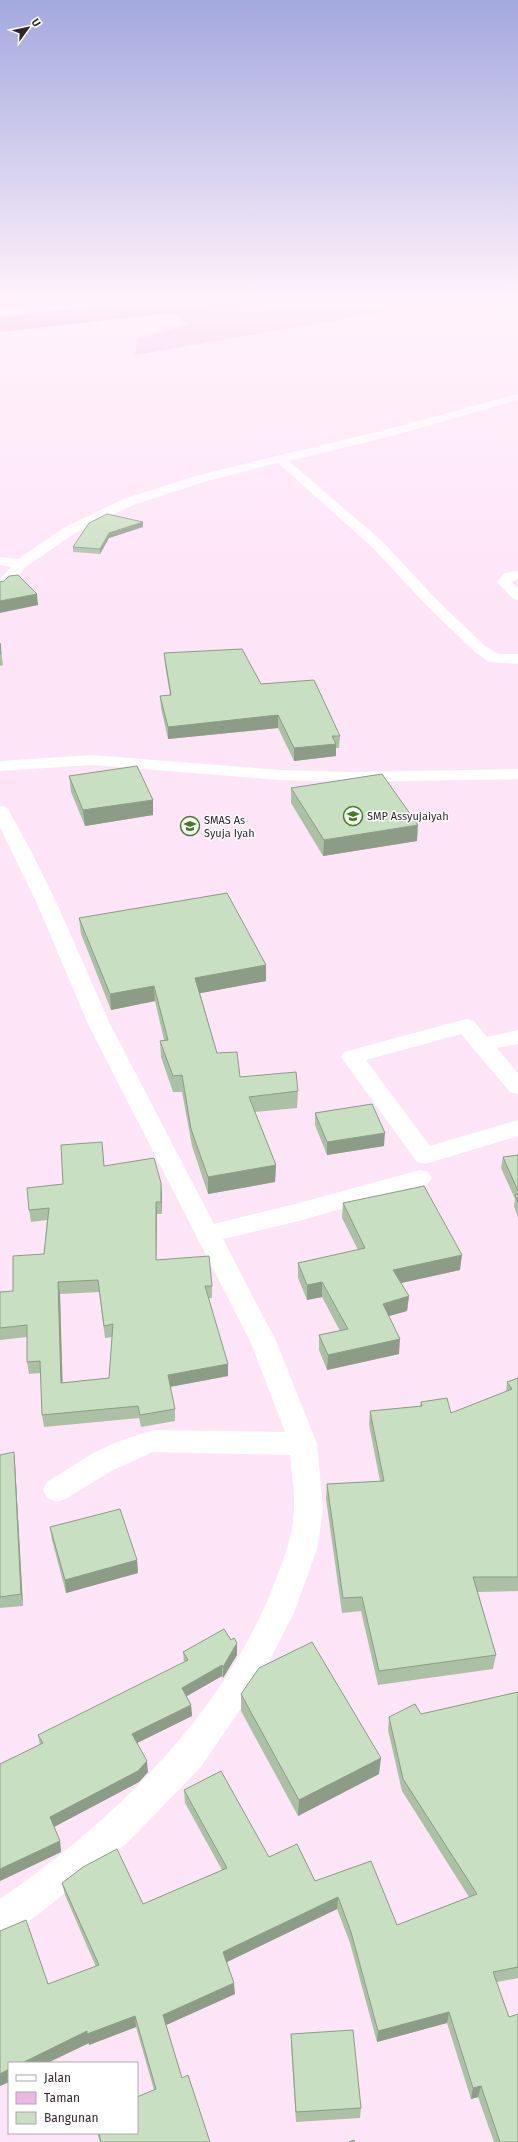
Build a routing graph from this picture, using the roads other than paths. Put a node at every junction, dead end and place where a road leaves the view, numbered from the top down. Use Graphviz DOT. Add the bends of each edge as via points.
graph roads {
  1 [pos="507,400"];
  2 [pos="281,460"];
  3 [pos="0,560"];
  4 [pos="21,564"];
  5 [pos="518,575"];
  6 [pos="0,588"];
  7 [pos="518,596"];
  8 [pos="518,659"];
  9 [pos="0,766"];
  10 [pos="518,774"];
  11 [pos="0,811"];
  12 [pos="518,1037"];
  13 [pos="482,1045"];
  14 [pos="518,1087"];
  15 [pos="518,1128"];
  16 [pos="420,1178"];
  17 [pos="208,1234"];
  18 [pos="303,1444"];
  19 [pos="57,1490"];
  20 [pos="0,1920"];
  1 -- 2 [label="street"];
  2 -- 4 [label="street" via="203,478 128,502 70,530"];
  2 -- 8 [label="street" via="378,545 432,604 480,648 494,659"];
  3 -- 4 [label="street"];
  4 -- 6 [label="street"];
  5 -- 7 [label="street" via="509,576 504,582"];
  9 -- 10 [label="street" via="92,760 303,776"];
  11 -- 17 [label="street" via="48,906 99,1024"];
  12 -- 13 [label="street"];
  13 -- 14 [label="street"];
  13 -- 15 [label="street" via="466,1026 352,1057 425,1156"];
  16 -- 17 [label="street"];
  17 -- 18 [label="street" via="264,1343"];
  18 -- 19 [label="street" via="153,1441 114,1454"];
  18 -- 20 [label="street" via="309,1507 303,1546 279,1613 246,1675 188,1756 114,1832 28,1902"];
}
